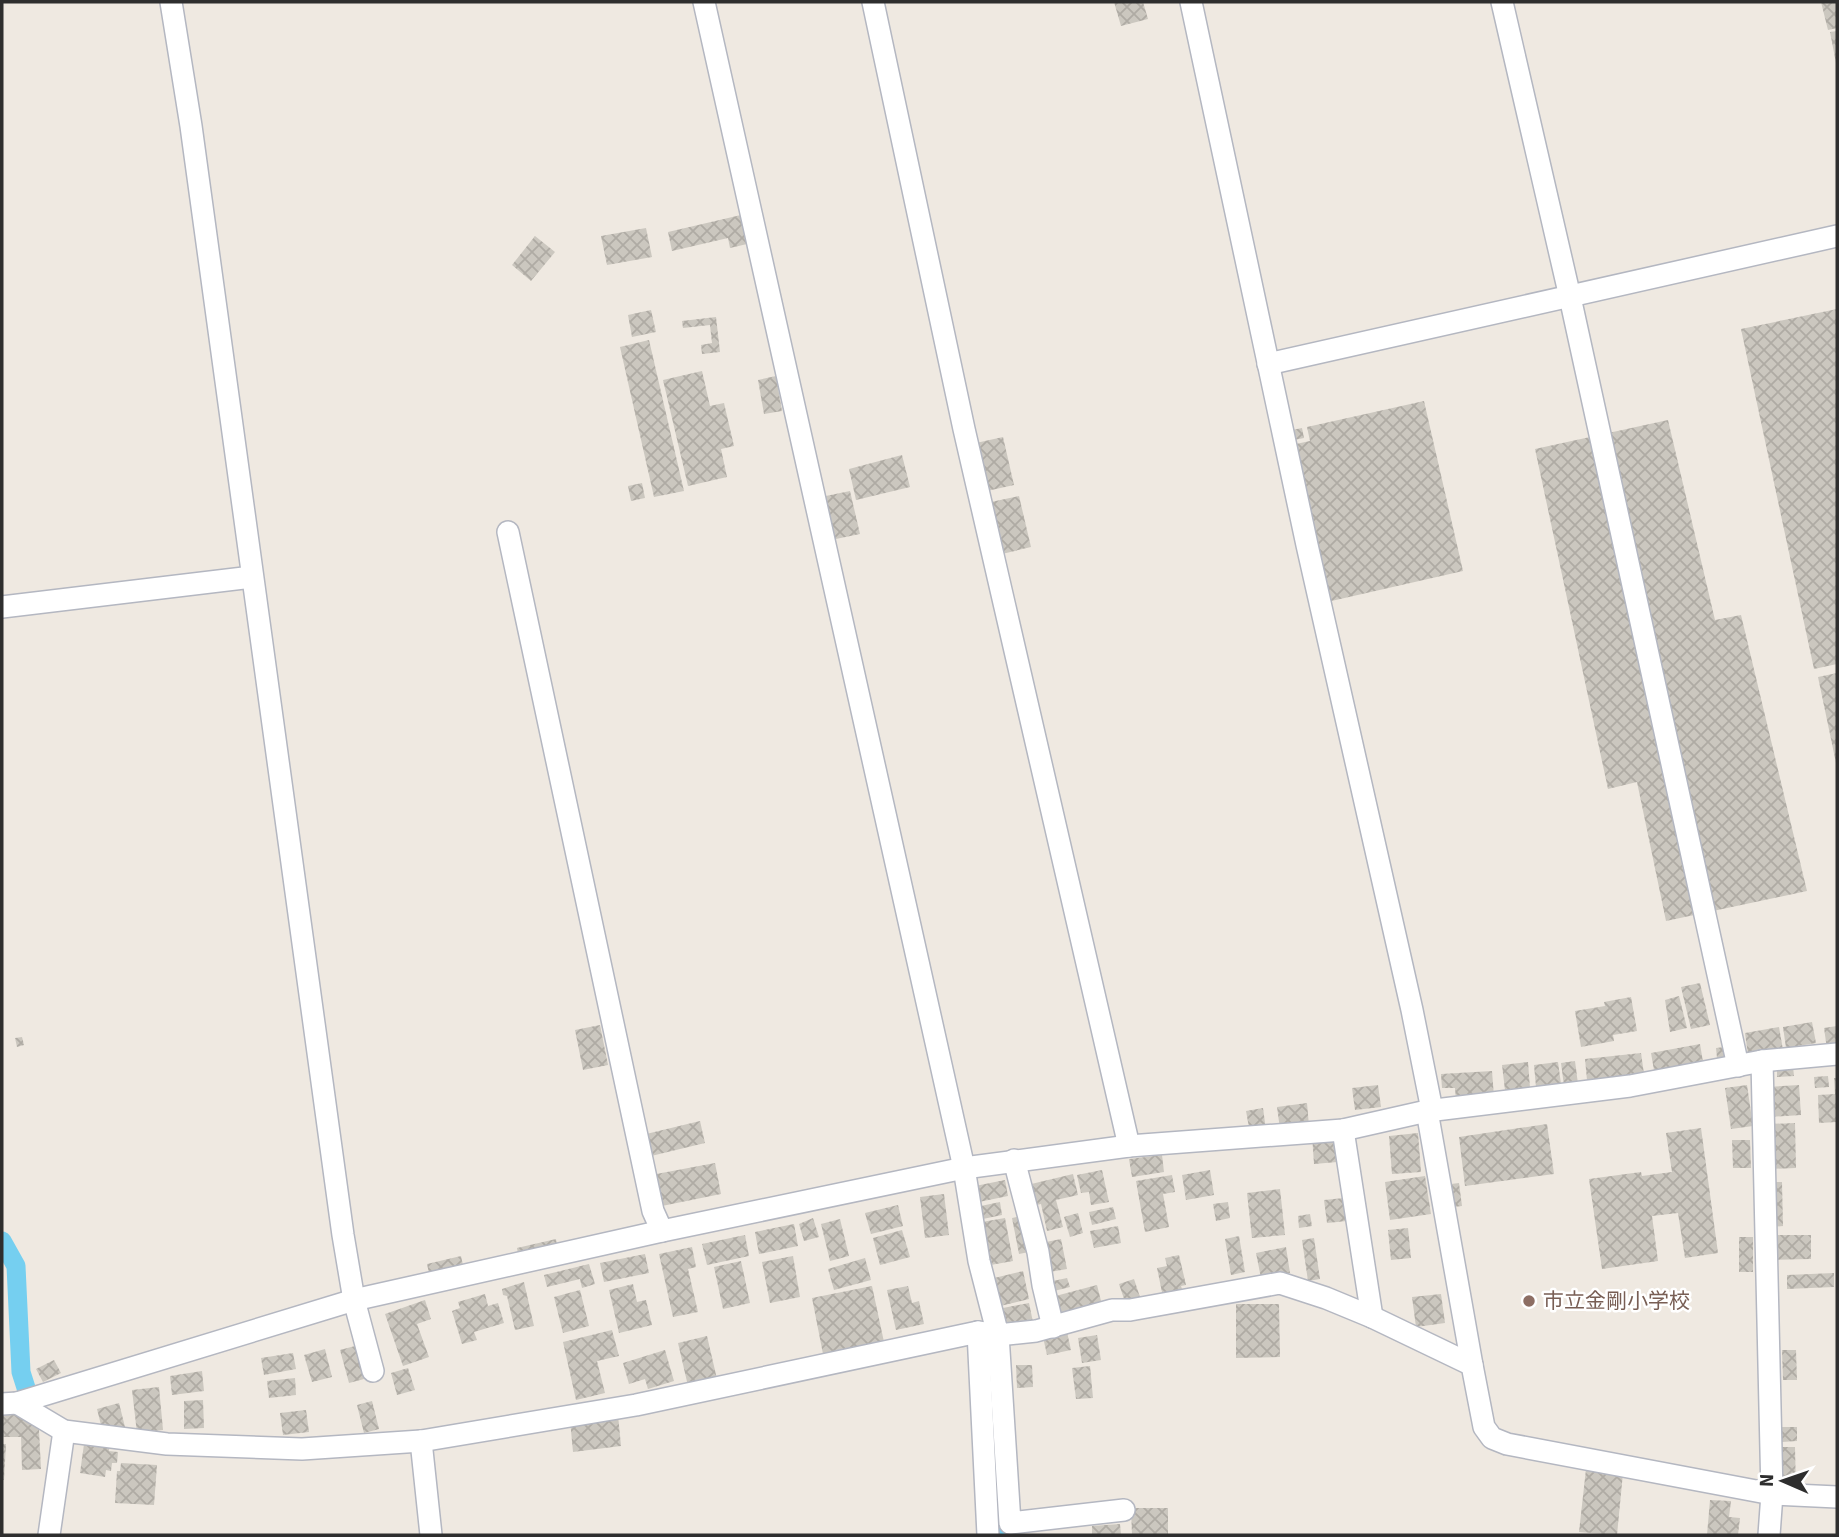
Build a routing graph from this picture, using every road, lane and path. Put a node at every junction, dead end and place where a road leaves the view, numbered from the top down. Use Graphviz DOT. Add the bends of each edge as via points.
graph roads {
  1 [pos="171,2"];
  2 [pos="704,2"];
  3 [pos="873,2"];
  4 [pos="1191,2"];
  5 [pos="1502,2"];
  6 [pos="1837,236"];
  7 [pos="1570,297"];
  8 [pos="1268,364"];
  9 [pos="508,532"];
  10 [pos="252,577"];
  11 [pos="2,607"];
  12 [pos="1837,1054"];
  13 [pos="1762,1062"];
  14 [pos="1738,1066"];
  15 [pos="1430,1111"];
  16 [pos="1343,1130"];
  17 [pos="1129,1146"];
  18 [pos="1014,1160"];
  19 [pos="964,1168"];
  20 [pos="662,1231"];
  21 [pos="354,1300"];
  22 [pos="1372,1317"];
  23 [pos="1053,1327"];
  24 [pos="988,1333"];
  25 [pos="1472,1365"];
  26 [pos="373,1371"];
  27 [pos="9,1403"];
  28 [pos="64,1431"];
  29 [pos="421,1441"];
  30 [pos="1772,1494"];
  31 [pos="1837,1497"];
  32 [pos="1124,1510"];
  33 [pos="1080,1525"];
  34 [pos="49,1535"];
  35 [pos="431,1535"];
  36 [pos="988,1535"];
  37 [pos="1769,1535"];
  1 -- 10 [label="street"];
  2 -- 19 [label="street"];
  3 -- 17 [label="street" via="967,442"];
  4 -- 8 [label="street"];
  5 -- 7 [label="street"];
  6 -- 7 [label="street"];
  7 -- 8 [label="street"];
  7 -- 14 [label="street"];
  8 -- 15 [label="street" via="1412,1010"];
  9 -- 20 [label="street" via="653,1211"];
  10 -- 11 [label="street"];
  10 -- 21 [label="street"];
  12 -- 13 [label="street"];
  13 -- 14 [label="street"];
  13 -- 30 [label="street"];
  14 -- 15 [label="street" via="1630,1086"];
  15 -- 16 [label="street"];
  15 -- 25 [label="street"];
  16 -- 17 [label="street"];
  16 -- 22 [label="street"];
  17 -- 18 [label="street"];
  18 -- 19 [label="street"];
  18 -- 23 [label="street"];
  19 -- 20 [label="street"];
  19 -- 24 [label="street"];
  20 -- 21 [label="street"];
  21 -- 26 [label="street"];
  21 -- 27 [label="street"];
  22 -- 23 [label="street" via="1280,1283 1112,1310"];
  22 -- 25 [label="street"];
  23 -- 24 [label="street"];
  24 -- 29 [label="street" via="636,1405"];
  24 -- 33 [label="street" via="1010,1523"];
  24 -- 36 [label="street"];
  25 -- 30 [label="street" via="1483,1427 1492,1438"];
  27 -- 28 [label="street"];
  28 -- 29 [label="street" via="167,1444 302,1449"];
  28 -- 34 [label="street"];
  29 -- 35 [label="street"];
  30 -- 31 [label="street"];
  30 -- 37 [label="street"];
  32 -- 33 [label="street"];
}
